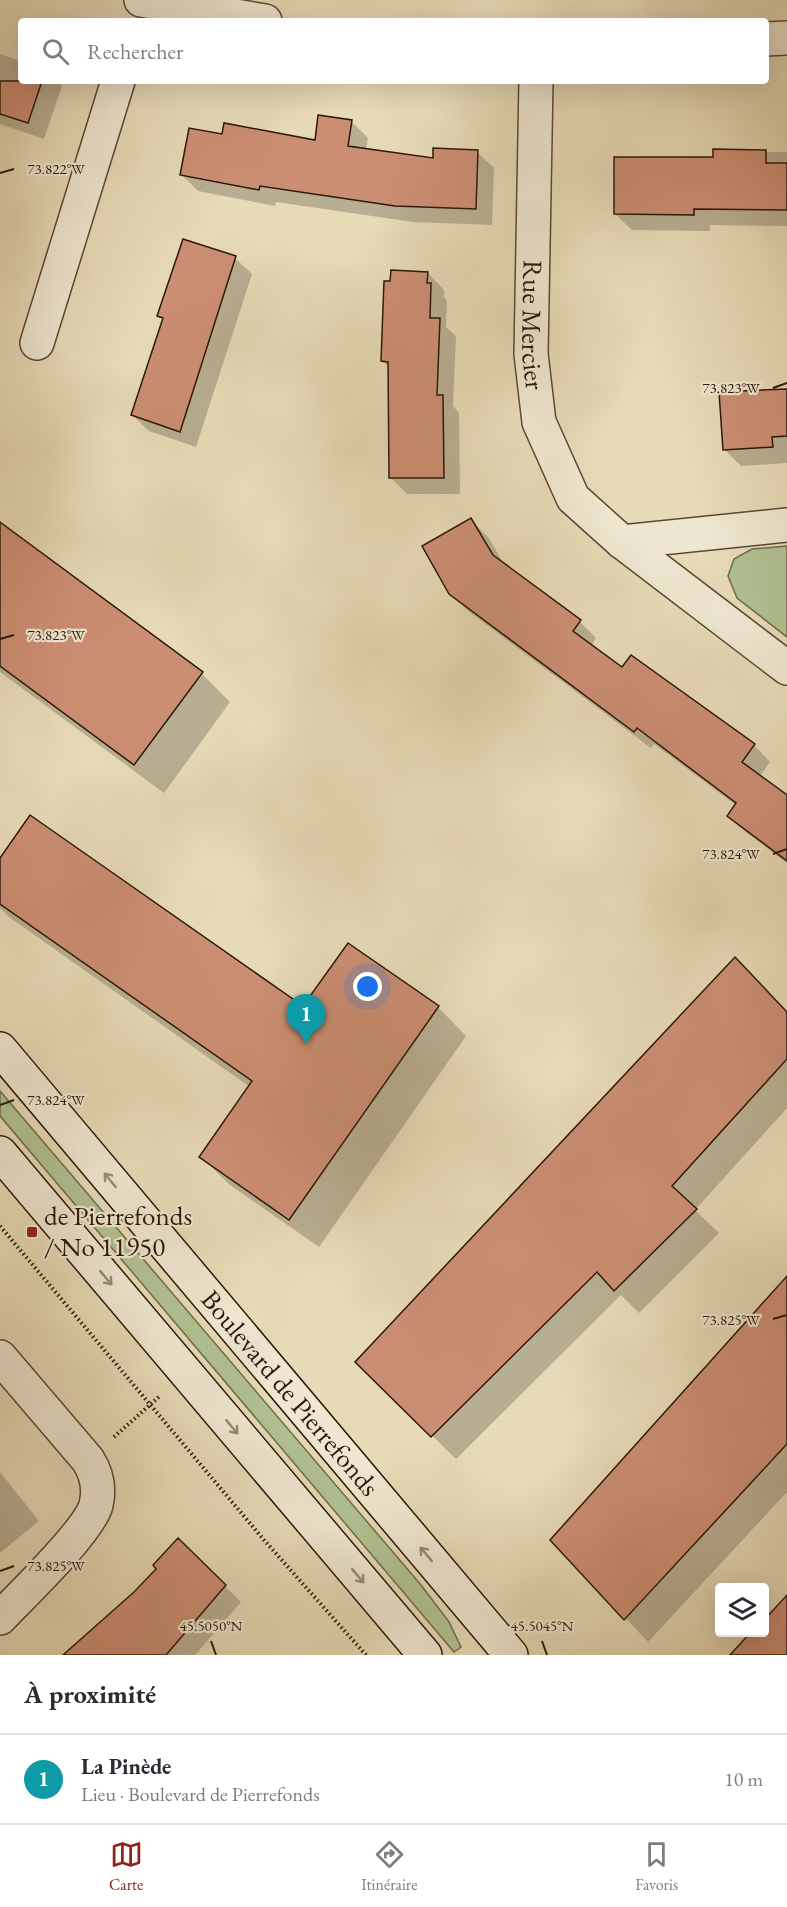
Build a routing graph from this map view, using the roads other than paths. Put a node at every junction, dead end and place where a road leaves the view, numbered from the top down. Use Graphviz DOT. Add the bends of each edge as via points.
graph roads {
  1 [pos="142,0"];
  2 [pos="137,18"];
  3 [pos="247,18"];
  4 [pos="787,38"];
  5 [pos="769,39"];
  6 [pos="116,84"];
  7 [pos="536,84"];
  8 [pos="37,343"];
  9 [pos="787,525"];
  10 [pos="622,542"];
  11 [pos="787,668"];
  12 [pos="0,1049"];
  13 [pos="0,1153"];
  14 [pos="0,1357"];
  15 [pos="0,1618"];
  16 [pos="424,1655"];
  17 [pos="511,1655"];
  1 -- 2 [label="street"];
  1 -- 3 [label="street"];
  4 -- 5 [label="street"];
  6 -- 8 [label="street"];
  7 -- 10 [label="street, Rue Mercier" via="531,354 539,422 573,498"];
  9 -- 10 [label="street"];
  10 -- 11 [label="street, Rue Mercier"];
  17 -- 12 [label="street, Boulevard de Pierrefonds, one-way"];
  13 -- 16 [label="street, one-way"];
  14 -- 15 [label="street" via="88,1460 97,1479 97,1491 95,1506 82,1530"];
}
